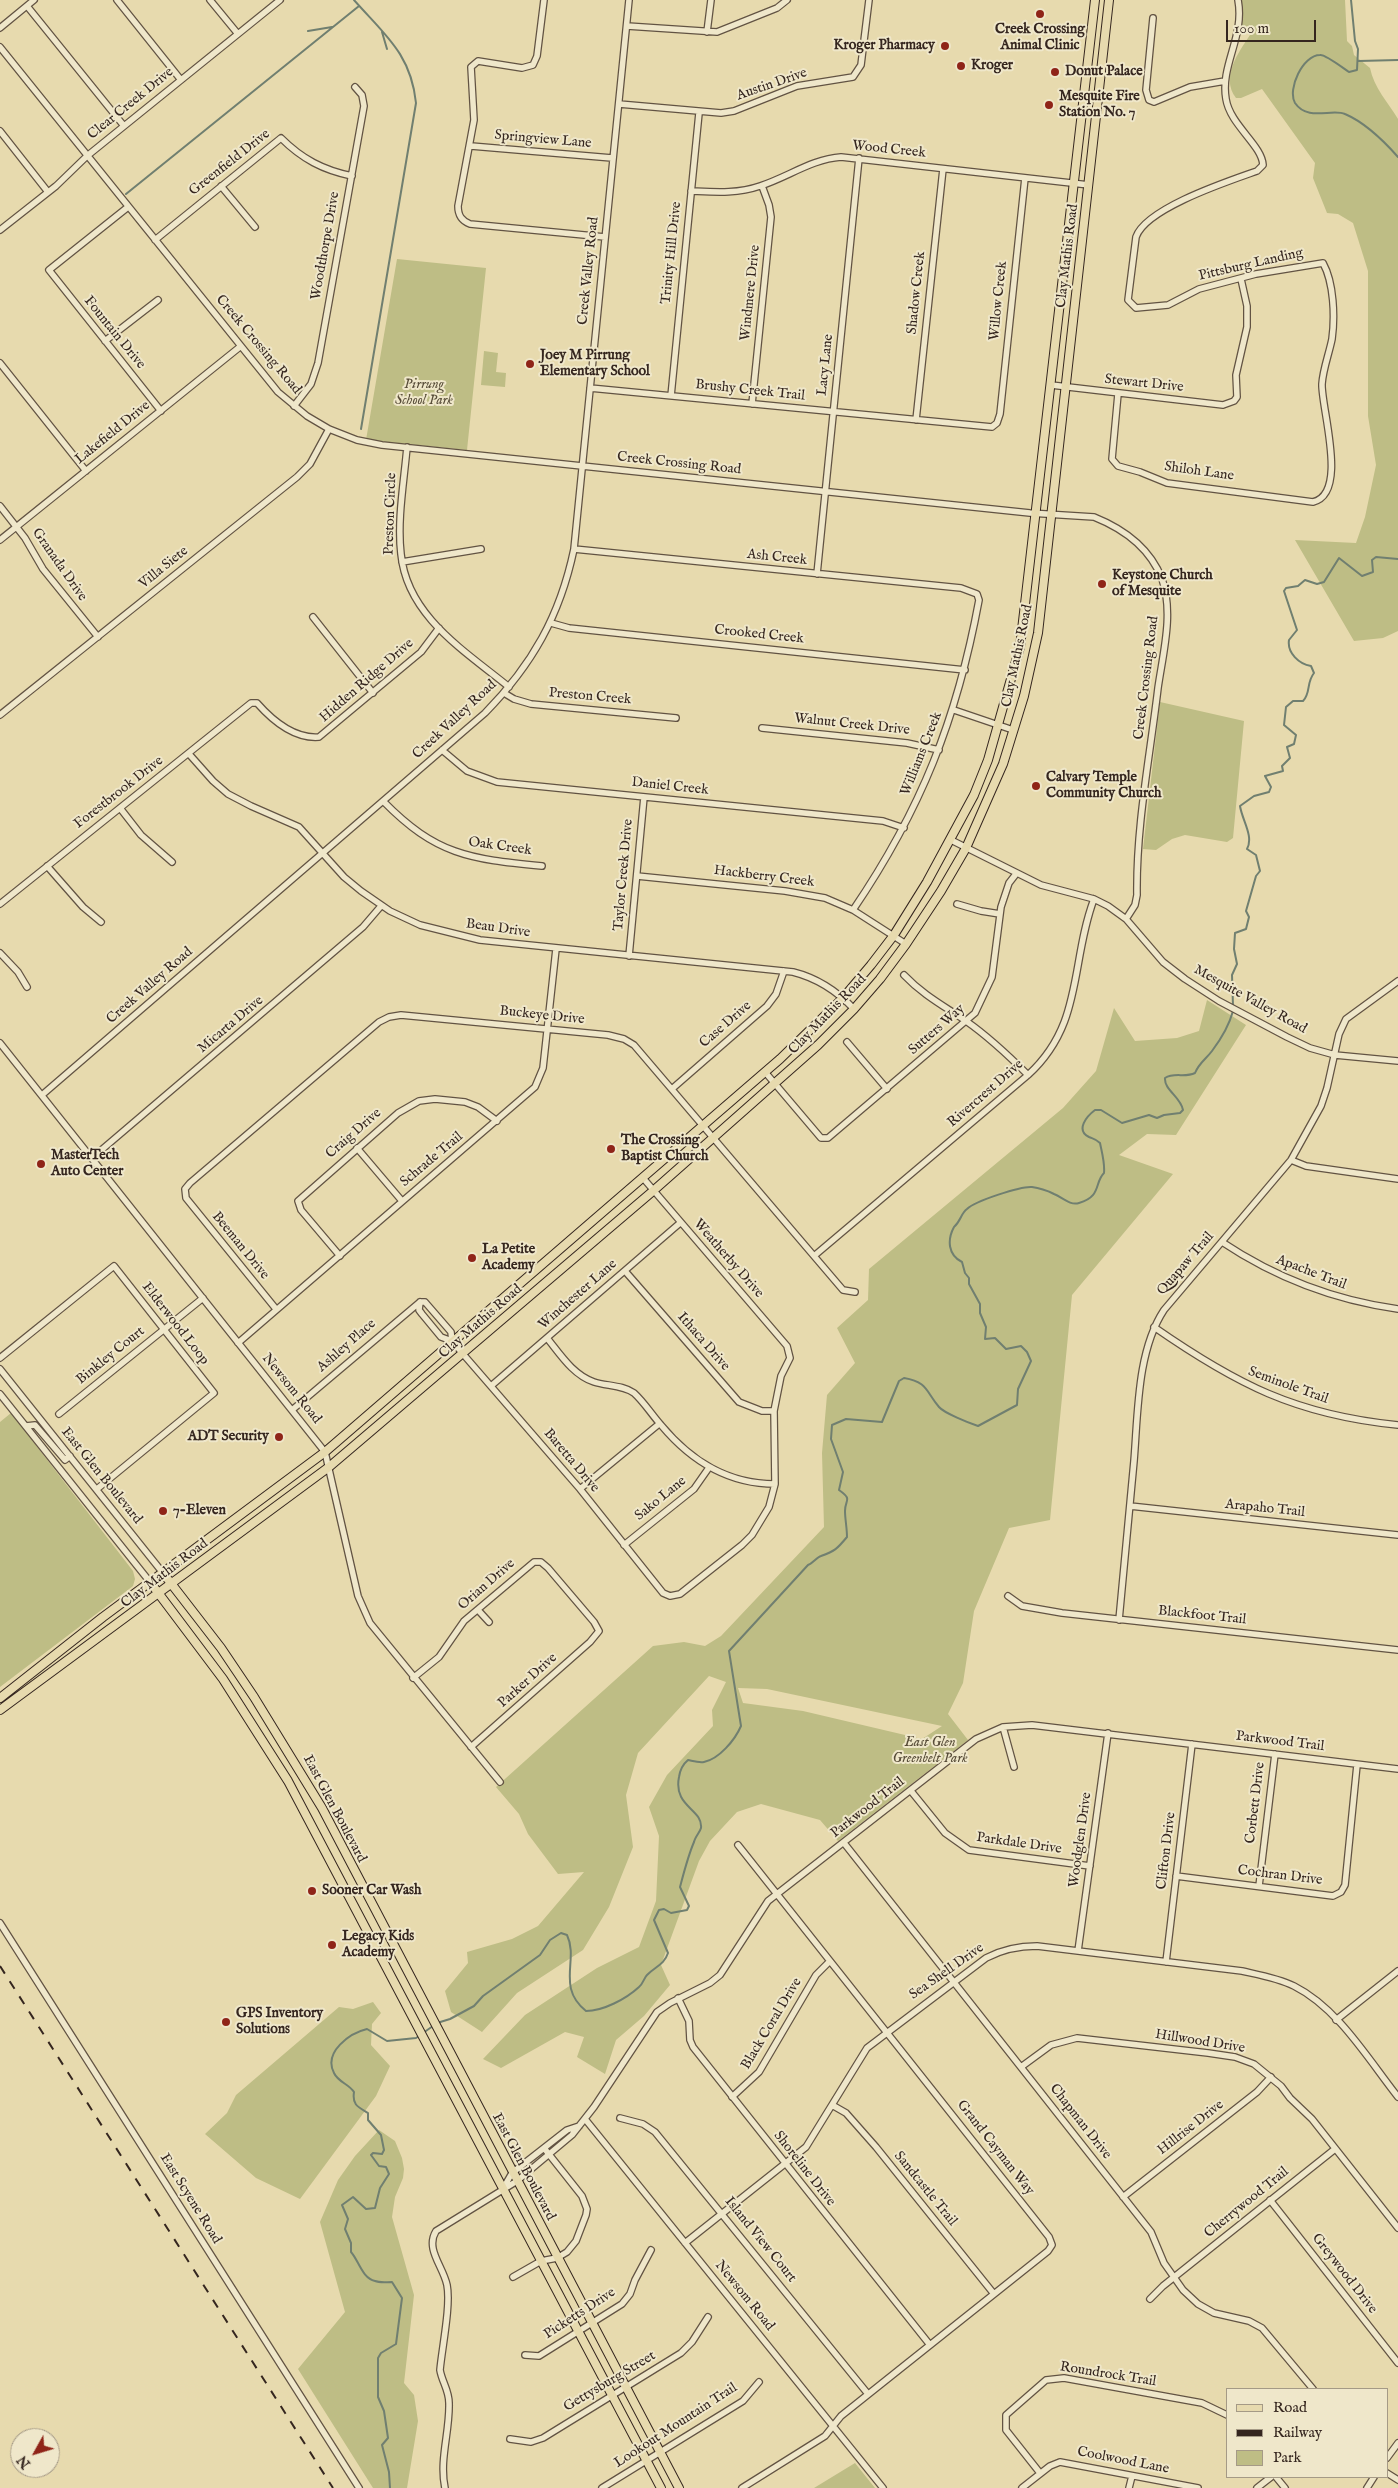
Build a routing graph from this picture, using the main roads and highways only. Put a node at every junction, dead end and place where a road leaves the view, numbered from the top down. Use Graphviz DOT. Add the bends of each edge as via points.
graph roads {
  1 [pos="1095,0"];
  2 [pos="1109,0"];
  3 [pos="1090,40"];
  4 [pos="1104,42"];
  5 [pos="1082,104"];
  6 [pos="1098,105"];
  7 [pos="1063,266"];
  8 [pos="1080,268"];
  9 [pos="512,1290"];
  10 [pos="524,1302"];
  11 [pos="163,1573"];
  12 [pos="150,1582"];
  13 [pos="171,1583"];
  14 [pos="159,1593"];
  15 [pos="0,1698"];
  16 [pos="0,1710"];
  17 [pos="355,1875"];
  18 [pos="341,1882"];
  19 [pos="662,2488"];
  20 [pos="679,2488"];
  1 -- 3 [label="main road, Clay Mathis Road"];
  2 -- 4 [label="main road, Clay Mathis Road"];
  3 -- 4 [label="main road"];
  3 -- 5 [label="main road, Clay Mathis Road"];
  4 -- 6 [label="main road, Clay Mathis Road"];
  5 -- 6 [label="main road"];
  5 -- 7 [label="main road, Clay Mathis Road"];
  6 -- 8 [label="main road, Clay Mathis Road"];
  7 -- 8 [label="main road"];
  7 -- 9 [label="main road, Clay Mathis Road" via="1020,647 999,725 974,795 951,840 894,935 843,998 766,1072"];
  8 -- 10 [label="main road, Clay Mathis Road" via="1038,633 1013,730 996,780 966,848 906,944 854,1009 775,1084"];
  9 -- 10 [label="main road"];
  9 -- 11 [label="main road, Clay Mathis Road" via="325,1452"];
  10 -- 13 [label="main road, Clay Mathis Road" via="329,1467"];
  11 -- 12 [label="main road, Clay Mathis Road"];
  11 -- 13 [label="main road, East Glen Boulevard"];
  12 -- 14 [label="main road, East Glen Boulevard"];
  12 -- 15 [label="main road, Clay Mathis Road"];
  13 -- 14 [label="main road, Clay Mathis Road"];
  13 -- 17 [label="main road, East Glen Boulevard" via="254,1697 322,1808"];
  14 -- 16 [label="main road, Clay Mathis Road"];
  14 -- 18 [label="main road, East Glen Boulevard" via="262,1738"];
  17 -- 18 [label="main road"];
  17 -- 20 [label="main road, East Glen Boulevard"];
  18 -- 19 [label="main road, East Glen Boulevard"];
}
